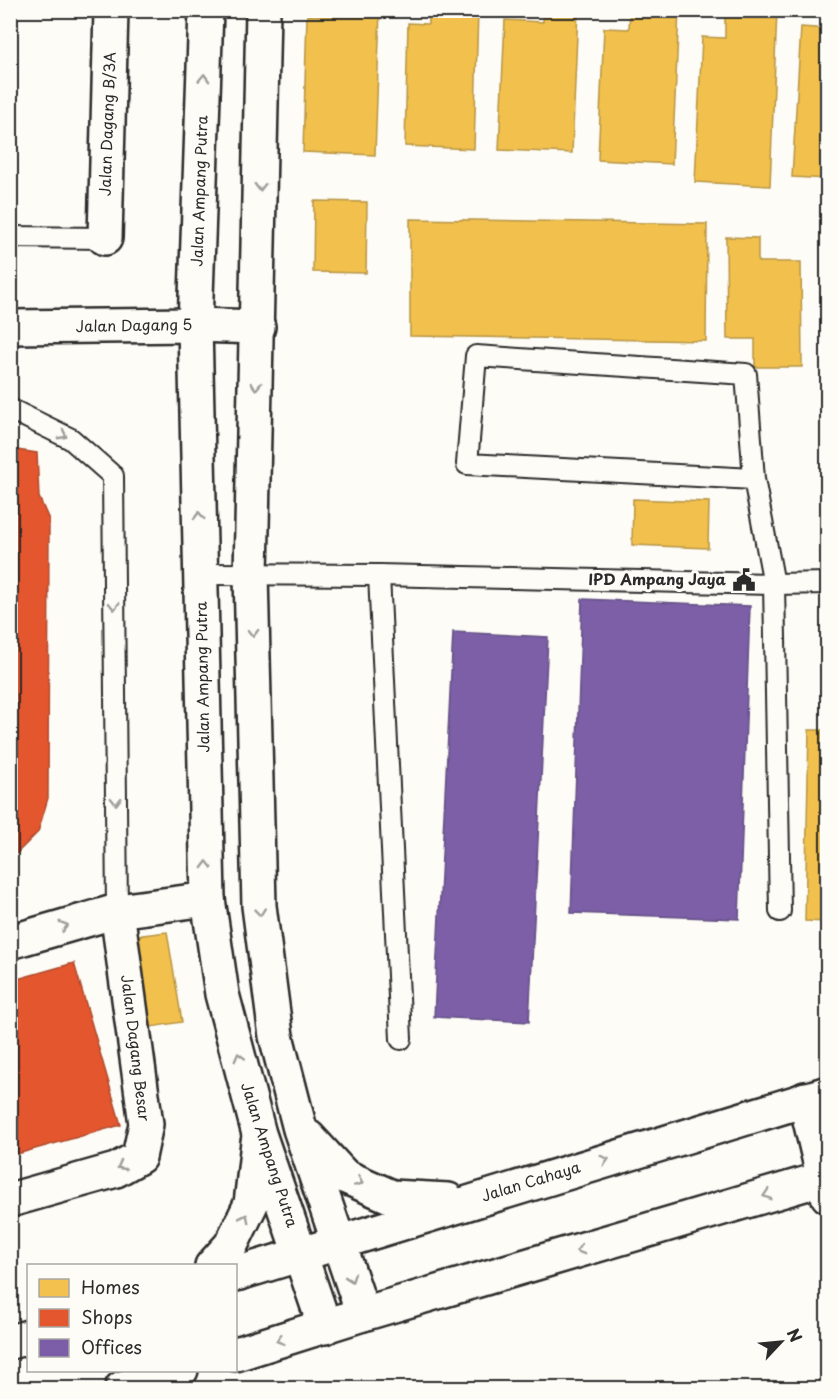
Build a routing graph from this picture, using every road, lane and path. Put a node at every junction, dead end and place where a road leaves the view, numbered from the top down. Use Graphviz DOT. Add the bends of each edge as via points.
graph roads {
  1 [pos="111,10"];
  2 [pos="206,10"];
  3 [pos="263,10"];
  4 [pos="10,237"];
  5 [pos="105,238"];
  6 [pos="195,325"];
  7 [pos="10,327"];
  8 [pos="258,327"];
  9 [pos="10,409"];
  10 [pos="754,479"];
  11 [pos="200,574"];
  12 [pos="252,574"];
  13 [pos="379,575"];
  14 [pos="828,583"];
  15 [pos="774,584"];
  16 [pos="208,899"];
  17 [pos="117,911"];
  18 [pos="780,911"];
  19 [pos="10,942"];
  20 [pos="401,1039"];
  21 [pos="816,1096"];
  22 [pos="300,1129"];
  23 [pos="259,1134"];
  24 [pos="826,1184"];
  25 [pos="10,1200"];
  26 [pos="468,1201"];
  27 [pos="339,1242"];
  28 [pos="300,1253"];
  29 [pos="214,1264"];
  30 [pos="237,1274"];
  31 [pos="363,1314"];
  32 [pos="325,1327"];
  33 [pos="27,1337"];
  34 [pos="10,1342"];
  35 [pos="237,1354"];
  36 [pos="178,1372"];
  37 [pos="122,1389"];
  1 -- 5 [label="street, Jalan Dagang B/3A"];
  6 -- 2 [label="street, Jalan Ampang Putra, one-way"];
  3 -- 8 [label="street, one-way"];
  4 -- 5 [label="lane"];
  6 -- 7 [label="street, Jalan Dagang 5"];
  6 -- 8 [label="street, Jalan Dagang 5"];
  11 -- 6 [label="street, Jalan Ampang Putra, one-way"];
  8 -- 12 [label="street, one-way"];
  9 -- 17 [label="lane, one-way" via="71,439 113,476"];
  10 -- 10 [label="lane" via="467,464 476,356 746,374"];
  10 -- 15 [label="lane"];
  11 -- 12 [label="lane"];
  16 -- 11 [label="street, Jalan Ampang Putra, one-way"];
  12 -- 13 [label="lane"];
  12 -- 22 [label="street, one-way" via="259,906 276,1036"];
  13 -- 15 [label="lane"];
  13 -- 20 [label="lane"];
  14 -- 15 [label="lane"];
  15 -- 18 [label="lane"];
  16 -- 17 [label="street"];
  23 -- 16 [label="street, Jalan Ampang Putra, one-way" via="222,994"];
  19 -- 17 [label="street, one-way"];
  17 -- 25 [label="street, Jalan Dagang Besar, one-way" via="146,1124 138,1157 116,1170"];
  21 -- 24 [label="street"];
  26 -- 21 [label="street, Jalan Cahaya, one-way"];
  22 -- 26 [label="street, one-way" via="344,1176 392,1197"];
  22 -- 27 [label="street"];
  23 -- 28 [label="street, Jalan Ampang Putra"];
  29 -- 23 [label="street, one-way" via="231,1245 251,1204"];
  24 -- 31 [label="street, one-way"];
  26 -- 27 [label="street, Jalan Cahaya"];
  27 -- 28 [label="street, Jalan Cahaya"];
  27 -- 31 [label="street, one-way"];
  28 -- 30 [label="street, Jalan Cahaya"];
  28 -- 32 [label="street, Jalan Ampang Putra"];
  31 -- 32 [label="street"];
  32 -- 35 [label="street, one-way"];
  33 -- 34 [label="street"];
  36 -- 37 [label="street"];
}
